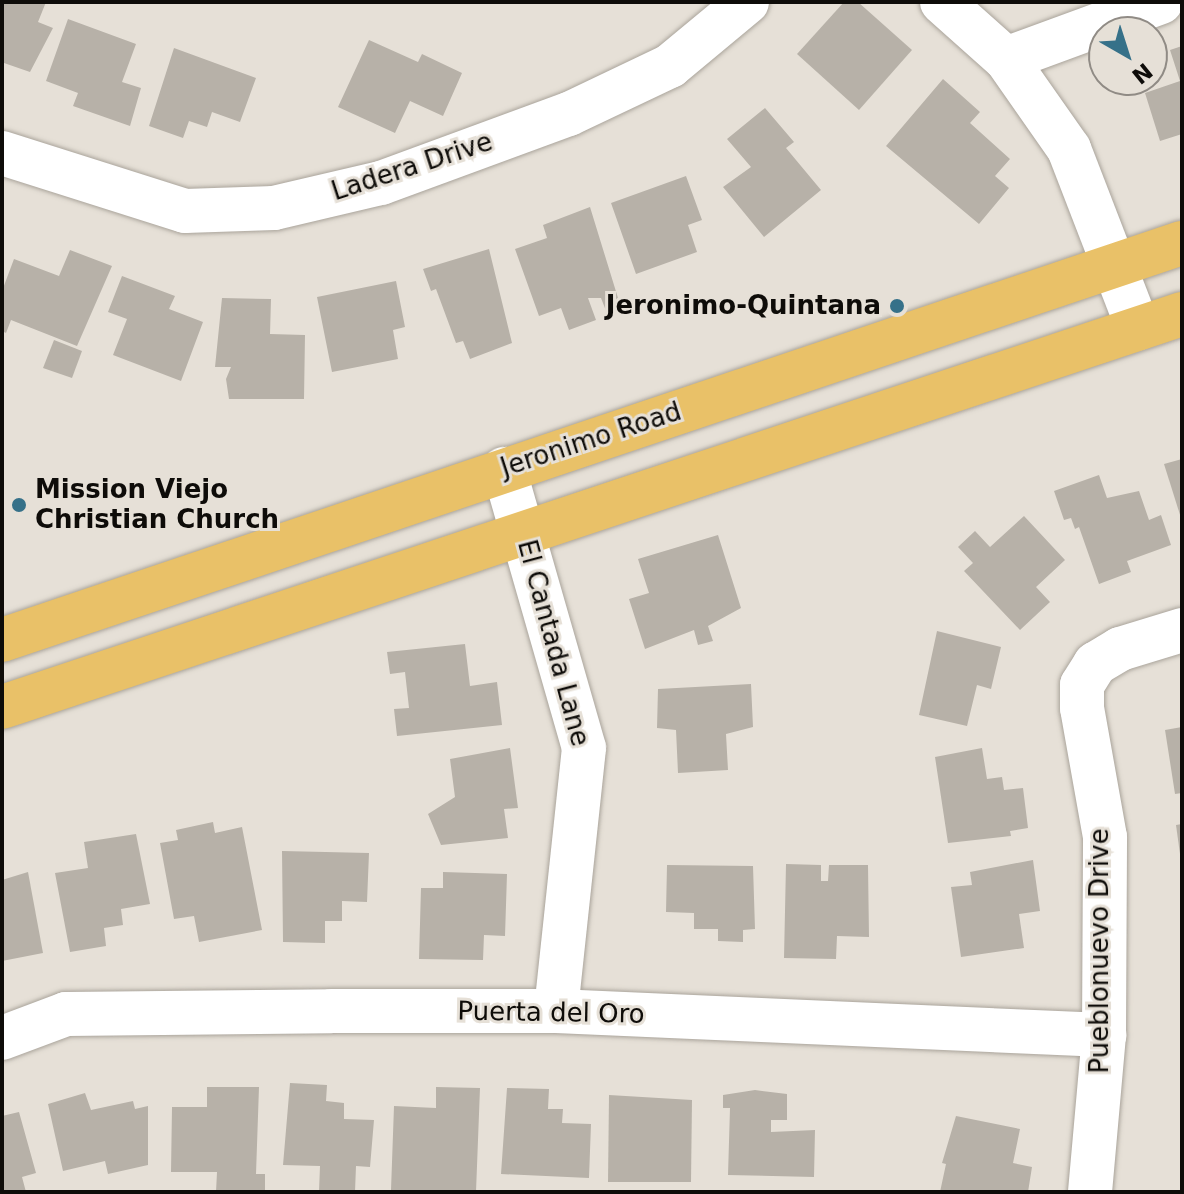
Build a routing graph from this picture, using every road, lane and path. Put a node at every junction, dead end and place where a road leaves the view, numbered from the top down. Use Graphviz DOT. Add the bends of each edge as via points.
graph roads {
  1 [pos="747,2"];
  2 [pos="942,2"];
  3 [pos="1161,2"];
  4 [pos="1006,59"];
  5 [pos="2,153"];
  6 [pos="1182,243"];
  7 [pos="1116,264"];
  8 [pos="1182,314"];
  9 [pos="1138,328"];
  10 [pos="504,469"];
  11 [pos="524,531"];
  12 [pos="1182,630"];
  13 [pos="2,640"];
  14 [pos="2,707"];
  15 [pos="556,1011"];
  16 [pos="1104,1035"];
  17 [pos="2,1038"];
  18 [pos="1090,1192"];
  1 -- 5 [label="street, Ladera Drive" via="670,66 569,114 381,183 274,208 185,211"];
  2 -- 4 [label="street"];
  3 -- 4 [label="street"];
  4 -- 7 [label="street" via="1069,149"];
  6 -- 7 [label="main road, Jeronimo Road"];
  7 -- 9 [label="street"];
  7 -- 10 [label="main road, Jeronimo Road"];
  8 -- 9 [label="main road"];
  9 -- 11 [label="main road"];
  10 -- 11 [label="street, El Cantada Lane"];
  10 -- 13 [label="main road, Jeronimo Road"];
  11 -- 14 [label="main road"];
  11 -- 15 [label="street, El Cantada Lane" via="584,748"];
  12 -- 16 [label="street, Pueblonuevo Drive" via="1120,649 1095,664 1082,685 1105,837"];
  15 -- 16 [label="street, Puerta del Oro"];
  15 -- 17 [label="street, Puerta del Oro" via="66,1014"];
  16 -- 18 [label="street, Pueblonuevo Drive"];
}
